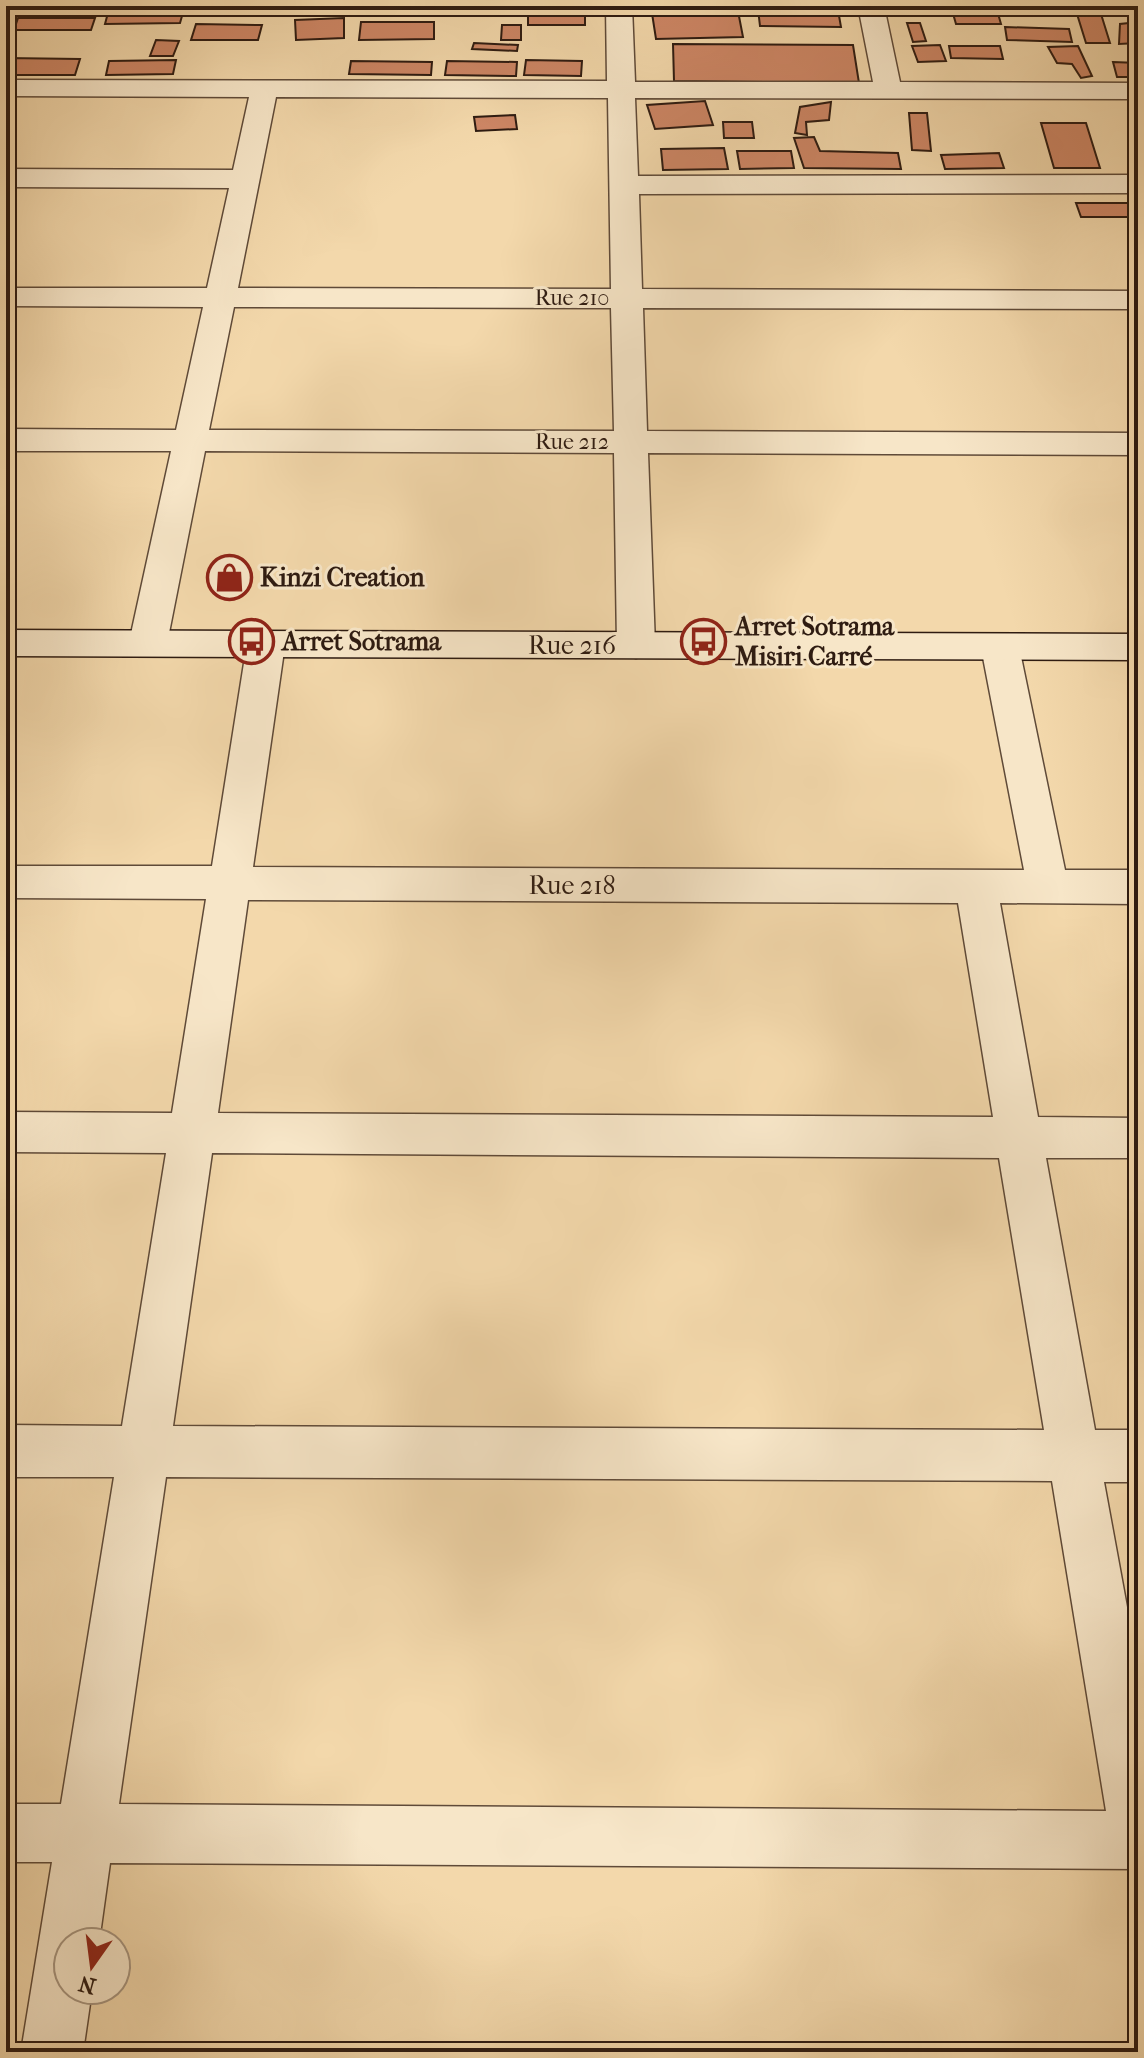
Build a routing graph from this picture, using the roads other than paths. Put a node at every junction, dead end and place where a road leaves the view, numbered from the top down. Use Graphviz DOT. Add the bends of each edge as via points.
graph roads {
  1 [pos="619,6"];
  2 [pos="871,6"];
  3 [pos="6,88"];
  4 [pos="264,89"];
  5 [pos="621,90"];
  6 [pos="888,91"];
  7 [pos="1138,91"];
  8 [pos="6,178"];
  9 [pos="245,179"];
  10 [pos="1138,184"];
  11 [pos="624,185"];
  12 [pos="6,297"];
  13 [pos="220,297"];
  14 [pos="627,299"];
  15 [pos="1138,300"];
  16 [pos="6,440"];
  17 [pos="190,441"];
  18 [pos="631,442"];
  19 [pos="1138,444"];
  20 [pos="6,643"];
  21 [pos="148,643"];
  22 [pos="266,644"];
  23 [pos="636,645"];
  24 [pos="1000,647"];
  25 [pos="1138,647"];
  26 [pos="6,882"];
  27 [pos="229,883"];
  28 [pos="976,887"];
  29 [pos="1048,887"];
  30 [pos="1138,887"];
  31 [pos="6,1132"];
  32 [pos="192,1133"];
  33 [pos="1020,1138"];
  34 [pos="1138,1138"];
  35 [pos="6,1451"];
  36 [pos="143,1452"];
  37 [pos="1074,1456"];
  38 [pos="1138,1456"];
  39 [pos="1138,1828"];
  40 [pos="6,1833"];
  41 [pos="86,1833"];
  42 [pos="1138,1840"];
  43 [pos="71,1926"];
  44 [pos="59,2006"];
  45 [pos="52,2052"];
  1 -- 5 [label="street"];
  2 -- 6 [label="street"];
  3 -- 4 [label="street"];
  4 -- 5 [label="street"];
  4 -- 9 [label="street"];
  5 -- 6 [label="street"];
  5 -- 11 [label="street"];
  6 -- 7 [label="street"];
  8 -- 9 [label="street"];
  9 -- 13 [label="street"];
  10 -- 11 [label="street"];
  11 -- 14 [label="street"];
  12 -- 13 [label="street, Rue 210"];
  13 -- 14 [label="street, Rue 210"];
  13 -- 17 [label="street"];
  14 -- 15 [label="street, Rue 210"];
  14 -- 18 [label="street"];
  16 -- 17 [label="street, Rue 212"];
  17 -- 18 [label="street, Rue 212"];
  17 -- 21 [label="street"];
  18 -- 19 [label="street, Rue 212"];
  18 -- 23 [label="street"];
  20 -- 21 [label="street, Rue 216"];
  21 -- 22 [label="street, Rue 216"];
  22 -- 23 [label="street, Rue 216"];
  22 -- 27 [label="street"];
  23 -- 24 [label="street, Rue 216"];
  24 -- 25 [label="street, Rue 216"];
  24 -- 29 [label="street"];
  26 -- 27 [label="street, Rue 218"];
  27 -- 28 [label="street, Rue 218"];
  27 -- 32 [label="street"];
  28 -- 29 [label="street, Rue 218"];
  28 -- 33 [label="street"];
  29 -- 30 [label="street, Rue 218"];
  31 -- 32 [label="street"];
  32 -- 33 [label="street"];
  32 -- 36 [label="street"];
  33 -- 34 [label="street"];
  33 -- 37 [label="street"];
  35 -- 36 [label="street"];
  36 -- 37 [label="street"];
  36 -- 41 [label="street"];
  37 -- 38 [label="street"];
  37 -- 39 [label="street"];
  40 -- 41 [label="street"];
  41 -- 42 [label="street"];
  41 -- 43 [label="street"];
  44 -- 45 [label="street"];
}
